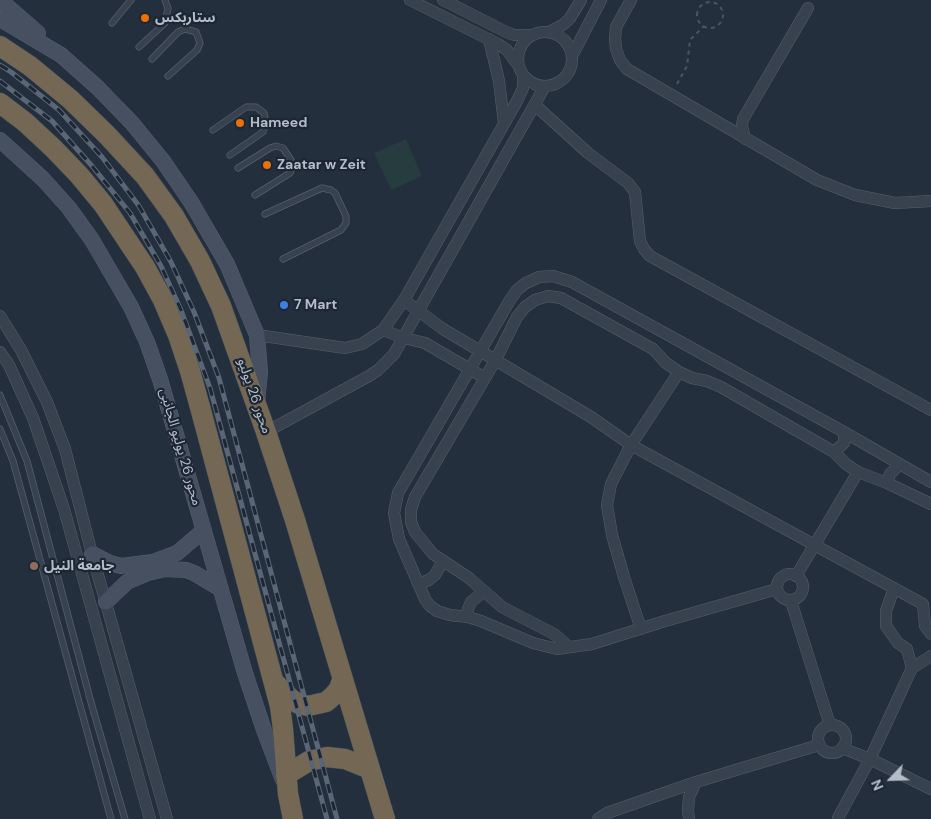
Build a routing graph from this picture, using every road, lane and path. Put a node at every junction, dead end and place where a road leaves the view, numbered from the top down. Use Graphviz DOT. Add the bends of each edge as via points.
graph roads {
  1 [pos="0,0"];
  2 [pos="131,0"];
  3 [pos="164,0"];
  4 [pos="410,0"];
  5 [pos="443,0"];
  6 [pos="581,0"];
  7 [pos="601,0"];
  8 [pos="631,0"];
  9 [pos="718,0"];
  10 [pos="716,3"];
  11 [pos="808,8"];
  12 [pos="0,19"];
  13 [pos="112,23"];
  14 [pos="704,26"];
  15 [pos="549,32"];
  16 [pos="532,35"];
  17 [pos="489,39"];
  18 [pos="0,46"];
  19 [pos="139,47"];
  20 [pos="61,55"];
  21 [pos="572,56"];
  22 [pos="152,59"];
  23 [pos="521,70"];
  24 [pos="168,76"];
  25 [pos="545,86"];
  26 [pos="670,95"];
  27 [pos="0,103"];
  28 [pos="535,105"];
  29 [pos="743,119"];
  30 [pos="504,124"];
  31 [pos="723,126"];
  32 [pos="213,130"];
  33 [pos="745,139"];
  34 [pos="0,140"];
  35 [pos="230,155"];
  36 [pos="238,168"];
  37 [pos="255,196"];
  38 [pos="931,201"];
  39 [pos="265,214"];
  40 [pos="283,259"];
  41 [pos="404,300"];
  42 [pos="419,310"];
  43 [pos="0,316"];
  44 [pos="383,330"];
  45 [pos="662,331"];
  46 [pos="257,335"];
  47 [pos="404,338"];
  48 [pos="653,349"];
  49 [pos="0,352"];
  50 [pos="479,352"];
  51 [pos="495,361"];
  52 [pos="718,363"];
  53 [pos="470,369"];
  54 [pos="679,372"];
  55 [pos="485,378"];
  56 [pos="707,380"];
  57 [pos="0,395"];
  58 [pos="257,404"];
  59 [pos="931,410"];
  60 [pos="0,429"];
  61 [pos="266,432"];
  62 [pos="844,432"];
  63 [pos="631,445"];
  64 [pos="834,452"];
  65 [pos="900,464"];
  66 [pos="858,472"];
  67 [pos="888,482"];
  68 [pos="931,482"];
  69 [pos="931,504"];
  70 [pos="204,530"];
  71 [pos="815,544"];
  72 [pos="92,554"];
  73 [pos="443,561"];
  74 [pos="796,576"];
  75 [pos="418,584"];
  76 [pos="894,588"];
  77 [pos="777,589"];
  78 [pos="220,590"];
  79 [pos="484,590"];
  80 [pos="791,600"];
  81 [pos="106,602"];
  82 [pos="927,602"];
  83 [pos="468,617"];
  84 [pos="642,629"];
  85 [pos="931,634"];
  86 [pos="569,647"];
  87 [pos="931,656"];
  88 [pos="912,668"];
  89 [pos="342,680"];
  90 [pos="274,682"];
  91 [pos="830,725"];
  92 [pos="819,746"];
  93 [pos="842,748"];
  94 [pos="870,760"];
  95 [pos="370,769"];
  96 [pos="696,782"];
  97 [pos="287,784"];
  98 [pos="931,789"];
  99 [pos="118,795"];
  100 [pos="105,799"];
  101 [pos="111,819"];
  102 [pos="125,819"];
  103 [pos="150,819"];
  104 [pos="167,819"];
  105 [pos="293,819"];
  106 [pos="385,819"];
  107 [pos="598,819"];
  108 [pos="689,819"];
  109 [pos="838,819"];
  1 -- 20 [label="main road"];
  2 -- 13 [label="lane"];
  3 -- 19 [label="lane" via="168,13 164,23"];
  4 -- 17 [label="street"];
  5 -- 16 [label="street" via="506,32"];
  6 -- 15 [label="street" via="570,18"];
  7 -- 21 [label="street"];
  8 -- 26 [label="street" via="616,27 616,49 620,60 627,69"];
  9 -- 10 [label="path"];
  10 -- 14 [label="path" via="704,3 699,9 699,21"];
  10 -- 14 [label="path" via="724,12 722,21 716,27"];
  11 -- 29 [label="street"];
  12 -- 20 [label="main road"];
  14 -- 26 [label="path" via="690,40 687,67"];
  15 -- 16 [label="street"];
  15 -- 21 [label="street" via="565,40"];
  16 -- 23 [label="street" via="522,45 518,58"];
  17 -- 23 [label="street" via="506,50"];
  17 -- 30 [label="street"];
  18 -- 58 [label="highway, محور 26 يوليو" via="63,93 107,135 145,176 174,216 221,306"];
  20 -- 46 [label="main road" via="132,122 163,161 227,264"];
  21 -- 25 [label="street" via="570,69 563,80"];
  22 -- 24 [label="lane" via="178,32 189,29 196,32 200,43 197,50"];
  23 -- 25 [label="street" via="533,84"];
  23 -- 30 [label="street" via="523,88"];
  25 -- 28 [label="street"];
  26 -- 31 [label="street"];
  27 -- 90 [label="highway" via="53,148 103,204 145,267 162,300 190,371"];
  28 -- 42 [label="street"];
  28 -- 59 [label="street" via="635,192 640,241 650,256"];
  29 -- 31 [label="street"];
  29 -- 33 [label="street"];
  30 -- 41 [label="street"];
  31 -- 33 [label="street"];
  32 -- 35 [label="lane" via="246,107 256,107 264,113 266,123 263,132"];
  33 -- 38 [label="street" via="817,180 855,195 895,203"];
  34 -- 70 [label="main road, محور 26 يوليو الجانبى" via="69,208 92,240 131,307 160,378"];
  36 -- 37 [label="lane" via="276,146 283,148 291,160 293,167 290,173"];
  39 -- 40 [label="lane" via="322,188 334,193 346,216 346,224 341,230"];
  41 -- 42 [label="street"];
  41 -- 44 [label="street"];
  42 -- 47 [label="street"];
  42 -- 50 [label="street"];
  43 -- 72 [label="street" via="47,402 65,448"];
  44 -- 46 [label="street" via="370,340 345,348"];
  44 -- 47 [label="street"];
  45 -- 48 [label="street" via="660,344"];
  45 -- 50 [label="street" via="572,282 553,276 539,277 517,290"];
  45 -- 52 [label="street"];
  46 -- 58 [label="main road" via="260,372"];
  47 -- 53 [label="street" via="425,343"];
  47 -- 61 [label="street" via="378,370"];
  48 -- 51 [label="street" via="561,298 548,296 525,306"];
  48 -- 54 [label="street"];
  49 -- 103 [label="street" via="32,418 62,501"];
  50 -- 51 [label="street"];
  50 -- 53 [label="street"];
  51 -- 55 [label="street"];
  51 -- 63 [label="street" via="591,417"];
  52 -- 56 [label="street" via="709,371"];
  52 -- 62 [label="street"];
  53 -- 55 [label="street"];
  53 -- 75 [label="street" via="398,493 394,513 396,527"];
  54 -- 56 [label="street"];
  54 -- 63 [label="street"];
  55 -- 73 [label="street" via="415,497 411,510 415,532 425,546"];
  56 -- 64 [label="street"];
  57 -- 99 [label="lane" via="26,461"];
  58 -- 61 [label="highway, محور 26 يوليو"];
  60 -- 100 [label="lane" via="13,461"];
  61 -- 89 [label="highway, محور 26 يوليو"];
  62 -- 64 [label="street" via="844,443"];
  62 -- 65 [label="street"];
  63 -- 71 [label="street"];
  63 -- 84 [label="street" via="611,484 608,505 612,535"];
  64 -- 66 [label="street"];
  65 -- 67 [label="street" via="890,474"];
  65 -- 68 [label="street"];
  66 -- 67 [label="street"];
  66 -- 71 [label="street"];
  67 -- 69 [label="street"];
  70 -- 72 [label="main road" via="177,553 153,562 121,566"];
  70 -- 78 [label="main road, محور 26 يوليو الجانبى"];
  71 -- 74 [label="street"];
  71 -- 76 [label="street"];
  72 -- 81 [label="street"];
  73 -- 75 [label="street" via="429,580"];
  73 -- 79 [label="street"];
  74 -- 77 [label="street" via="782,576"];
  74 -- 80 [label="street" via="802,582 803,590 799,597"];
  75 -- 83 [label="street" via="425,599 437,611"];
  76 -- 82 [label="street"];
  76 -- 88 [label="street" via="886,612 886,626 898,643 907,649"];
  77 -- 80 [label="street" via="784,600"];
  77 -- 84 [label="street"];
  78 -- 81 [label="main road" via="194,573 165,569 127,582"];
  78 -- 97 [label="main road, محور 26 يوليو الجانبى" via="261,722"];
  79 -- 83 [label="street" via="470,602"];
  79 -- 86 [label="street" via="502,607 554,634"];
  80 -- 91 [label="street"];
  81 -- 104 [label="street"];
  82 -- 85 [label="street" via="925,626"];
  83 -- 86 [label="street" via="533,643 558,649"];
  84 -- 86 [label="street" via="592,644"];
  87 -- 88 [label="street"];
  88 -- 94 [label="street"];
  89 -- 90 [label="highway" via="334,696 326,702 308,706 291,699"];
  89 -- 95 [label="highway, محور 26 يوليو"];
  90 -- 97 [label="highway" via="283,729"];
  91 -- 92 [label="street" via="819,733"];
  91 -- 93 [label="street" via="842,730 845,742"];
  92 -- 93 [label="street" via="830,753"];
  92 -- 96 [label="street"];
  93 -- 94 [label="street"];
  94 -- 98 [label="street"];
  94 -- 109 [label="street"];
  95 -- 97 [label="highway" via="345,759 309,761"];
  95 -- 106 [label="highway, محور 26 يوليو"];
  96 -- 107 [label="street"];
  96 -- 108 [label="street" via="689,797"];
  97 -- 105 [label="highway"];
  99 -- 100 [label="lane"];
  99 -- 102 [label="lane"];
  100 -- 101 [label="lane"];
}
